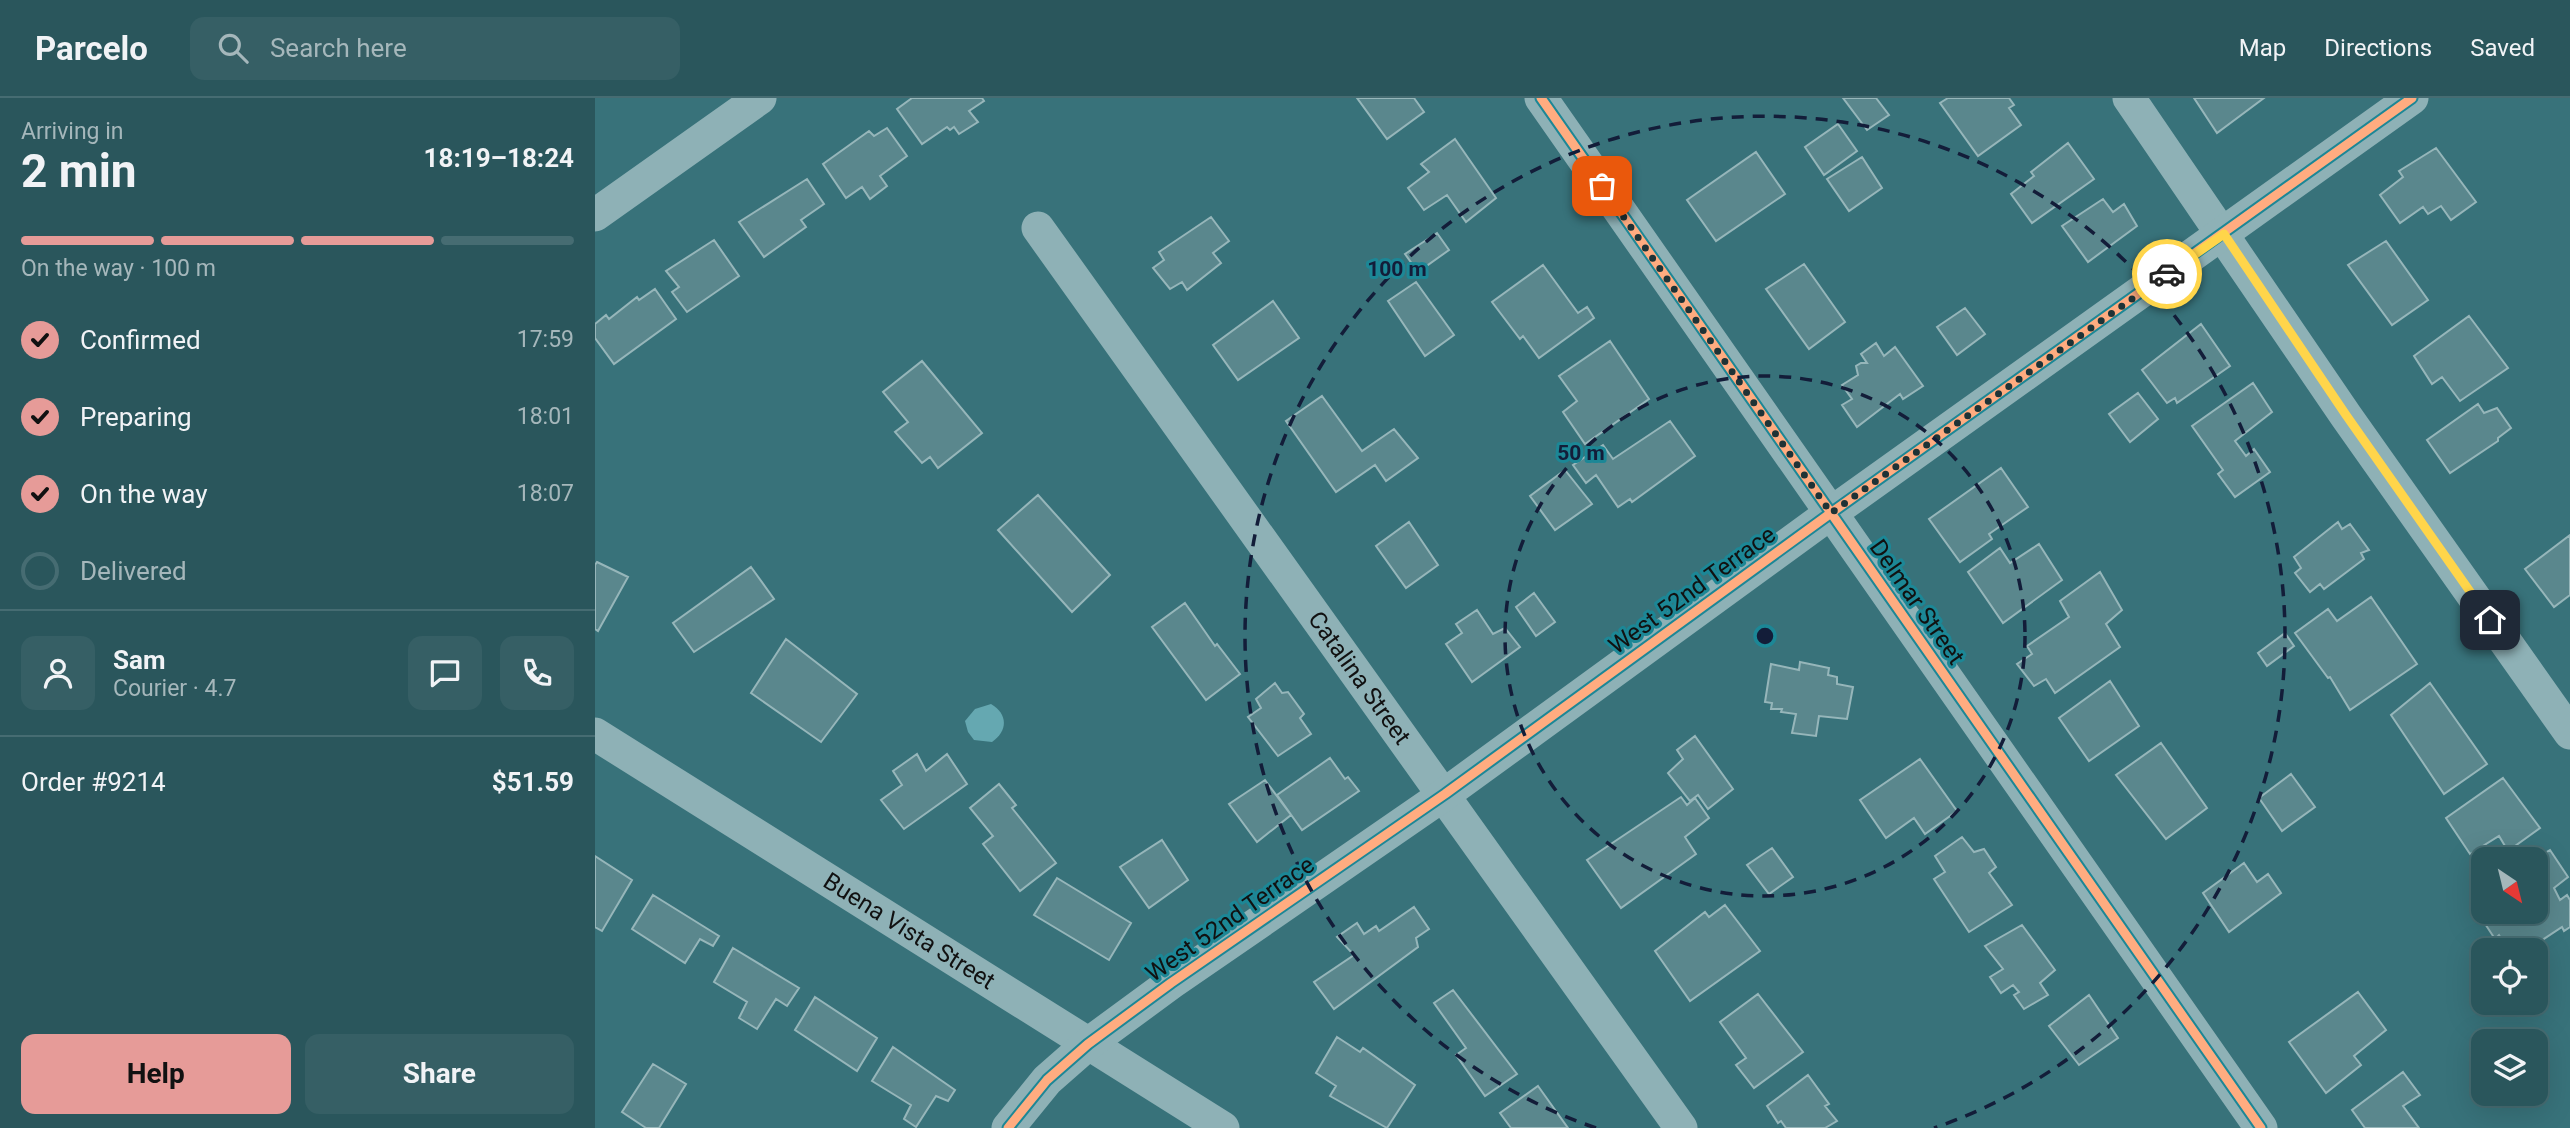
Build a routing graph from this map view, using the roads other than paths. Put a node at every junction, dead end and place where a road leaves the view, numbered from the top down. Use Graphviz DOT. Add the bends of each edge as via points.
graph roads {
  1 [pos="760,98"];
  2 [pos="1541,98"];
  3 [pos="2129,98"];
  4 [pos="2412,98"];
  5 [pos="595,215"];
  6 [pos="1038,228"];
  7 [pos="2224,234"];
  8 [pos="1831,513"];
  9 [pos="2570,733"];
  10 [pos="595,734"];
  11 [pos="1445,794"];
  12 [pos="1088,1044"];
  13 [pos="1008,1128"];
  14 [pos="1223,1128"];
  15 [pos="1681,1128"];
  16 [pos="2261,1128"];
  1 -- 5 [label="street"];
  2 -- 8 [label="street, Delmar Street"];
  3 -- 7 [label="street"];
  4 -- 7 [label="street, West 52nd Terrace"];
  6 -- 11 [label="street, Catalina Street"];
  7 -- 8 [label="street, West 52nd Terrace"];
  7 -- 9 [label="street"];
  8 -- 11 [label="street, West 52nd Terrace"];
  8 -- 16 [label="street, Delmar Street"];
  10 -- 12 [label="street, Buena Vista Street"];
  11 -- 12 [label="street, West 52nd Terrace"];
  11 -- 15 [label="street, Catalina Street"];
  12 -- 13 [label="street, West 52nd Terrace" via="1047,1080"];
  12 -- 14 [label="street, Buena Vista Street"];
}
